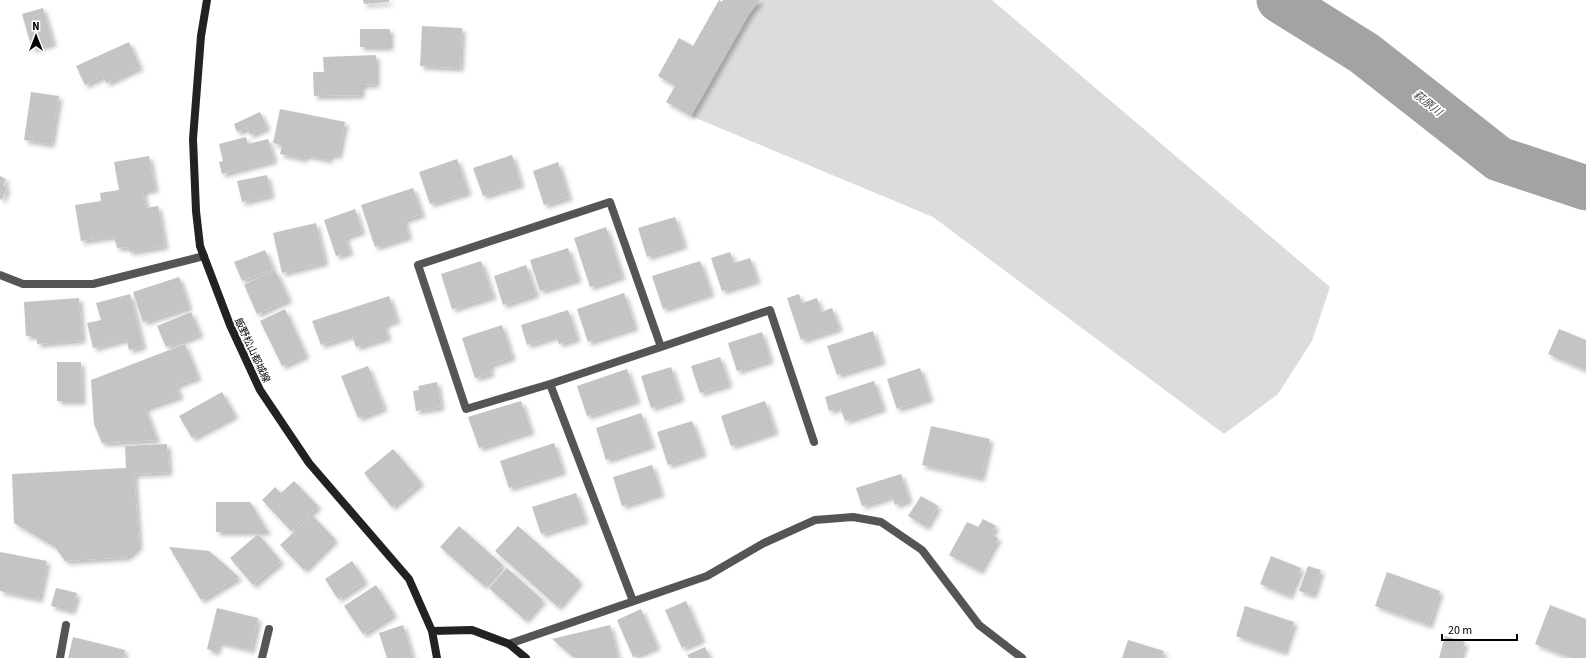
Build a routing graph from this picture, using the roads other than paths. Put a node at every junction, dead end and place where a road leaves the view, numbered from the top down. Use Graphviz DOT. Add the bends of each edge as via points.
graph roads {
  1 [pos="207,0"];
  2 [pos="204,256"];
  3 [pos="0,276"];
  4 [pos="661,347"];
  5 [pos="550,384"];
  6 [pos="814,442"];
  7 [pos="633,601"];
  8 [pos="66,625"];
  9 [pos="269,629"];
  10 [pos="432,631"];
  11 [pos="509,644"];
  12 [pos="60,658"];
  13 [pos="262,658"];
  14 [pos="437,658"];
  15 [pos="526,658"];
  16 [pos="1022,658"];
  1 -- 2 [label="main road, 飯野松山都城線" via="201,36 193,140 196,211 200,246"];
  2 -- 3 [label="street" via="93,284 23,284"];
  2 -- 10 [label="main road, 飯野松山都城線" via="230,325 260,390 309,462 409,579"];
  4 -- 5 [label="street"];
  4 -- 5 [label="street" via="610,202 418,265 466,409"];
  4 -- 6 [label="street" via="770,310"];
  5 -- 7 [label="street"];
  7 -- 11 [label="street"];
  7 -- 16 [label="street" via="707,576 764,543 815,520 853,517 881,522 922,550 979,626"];
  8 -- 12 [label="street"];
  9 -- 13 [label="street"];
  10 -- 11 [label="main road" via="472,630"];
  10 -- 14 [label="main road, 飯野松山都城線"];
  11 -- 15 [label="main road"];
}
